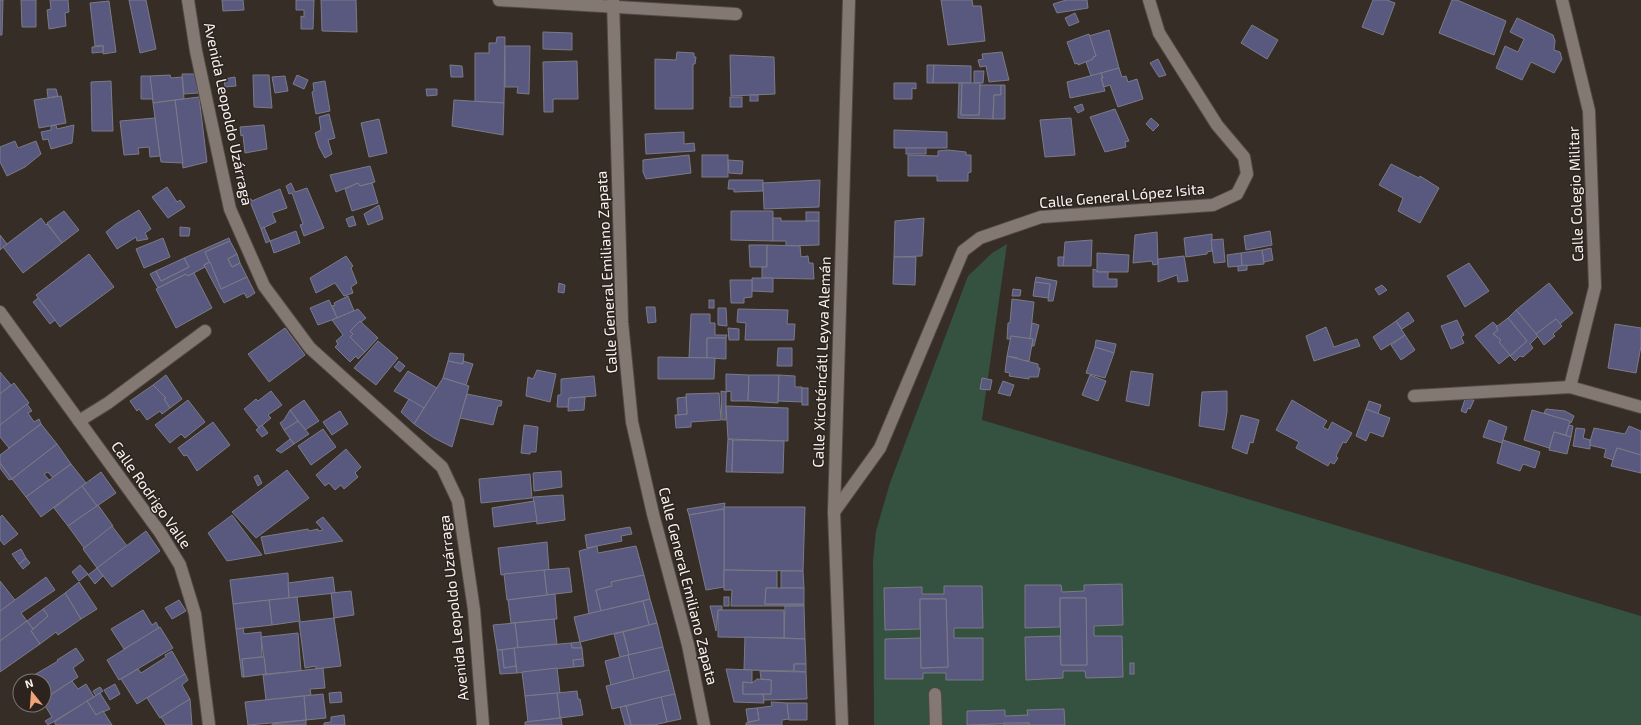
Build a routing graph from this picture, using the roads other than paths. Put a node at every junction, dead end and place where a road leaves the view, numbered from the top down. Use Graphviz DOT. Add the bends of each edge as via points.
graph roads {
  1 [pos="188,0"];
  2 [pos="499,0"];
  3 [pos="849,0"];
  4 [pos="1149,0"];
  5 [pos="1562,0"];
  6 [pos="613,3"];
  7 [pos="736,14"];
  8 [pos="0,312"];
  9 [pos="205,331"];
  10 [pos="1570,387"];
  11 [pos="1414,396"];
  12 [pos="1641,407"];
  13 [pos="79,421"];
  14 [pos="834,512"];
  15 [pos="935,694"];
  16 [pos="210,725"];
  17 [pos="483,725"];
  18 [pos="704,725"];
  19 [pos="842,725"];
  20 [pos="936,725"];
  1 -- 17 [label="street, Avenida Leopoldo Uzárraga" via="196,51 230,209 264,286 310,348 442,467 458,502 474,610"];
  2 -- 6 [label="street"];
  3 -- 14 [label="street, Calle Xicoténcátl Leyva Alemán"];
  4 -- 14 [label="street, Calle General López Isita" via="1159,33 1217,125 1244,157 1247,174 1237,194 1213,205 1040,217 980,238 963,251 880,448"];
  5 -- 10 [label="street, Calle Colegio Militar" via="1589,111 1595,287"];
  6 -- 7 [label="street"];
  6 -- 18 [label="street, Calle General Emiliano Zapata" via="622,322 632,422 653,514 688,645"];
  8 -- 13 [label="street, Calle Rodrigo Valle"];
  9 -- 13 [label="street" via="108,403"];
  10 -- 11 [label="street"];
  10 -- 12 [label="street"];
  13 -- 16 [label="street, Calle Rodrigo Valle" via="161,534 180,565 195,614"];
  14 -- 19 [label="street, Calle Xicoténcátl Leyva Alemán"];
  15 -- 20 [label="street"];
}
